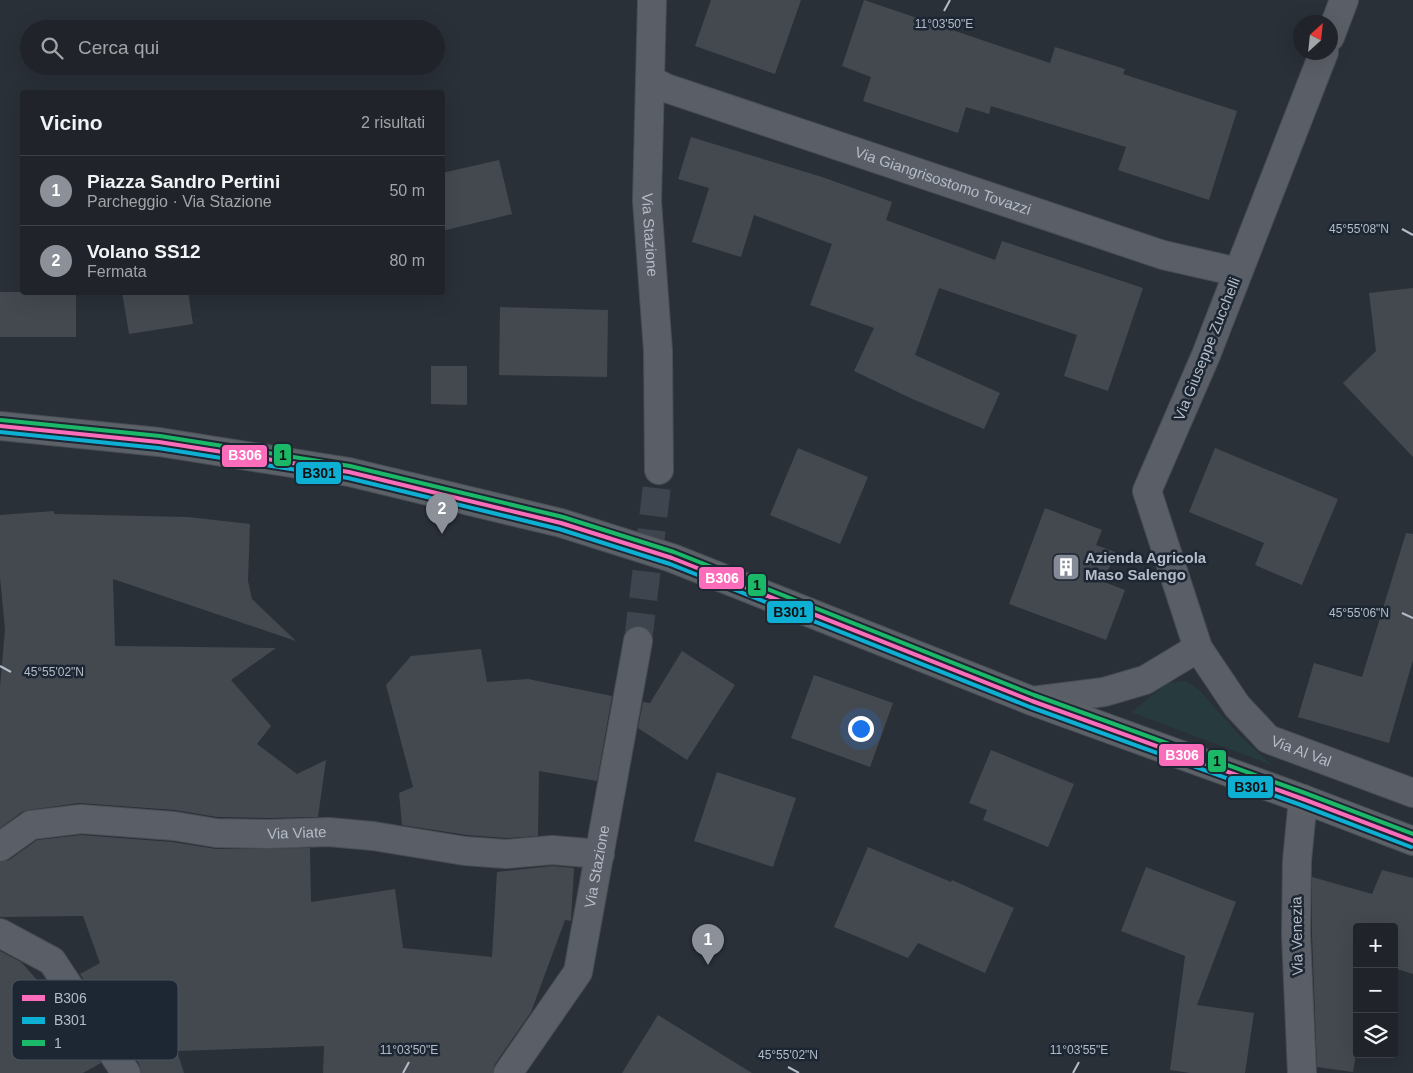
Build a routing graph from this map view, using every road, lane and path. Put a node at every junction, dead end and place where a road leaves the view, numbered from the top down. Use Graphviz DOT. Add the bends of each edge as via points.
graph roads {
  1 [pos="652,0"];
  2 [pos="1344,0"];
  3 [pos="1338,16"];
  4 [pos="1321,60"];
  5 [pos="650,80"];
  6 [pos="1238,272"];
  7 [pos="0,426"];
  8 [pos="659,470"];
  9 [pos="638,641"];
  10 [pos="1198,648"];
  11 [pos="1032,701"];
  12 [pos="1413,793"];
  13 [pos="1303,799"];
  14 [pos="1413,841"];
  15 [pos="0,847"];
  16 [pos="600,854"];
  17 [pos="0,933"];
  18 [pos="65,980"];
  19 [pos="117,1060"];
  20 [pos="126,1073"];
  21 [pos="508,1073"];
  22 [pos="1302,1073"];
  1 -- 5 [label="street, Via Stazione"];
  2 -- 3 [label="street"];
  4 -- 6 [label="street, Via Giuseppe Zucchelli"];
  5 -- 6 [label="street, Via Giangrisostomo Tovazzi" via="1163,255"];
  5 -- 8 [label="street, Via Stazione" via="646,200 658,351"];
  6 -- 10 [label="street, Via Giuseppe Zucchelli" via="1147,491"];
  7 -- 11 [label="main road" via="159,442 349,472 561,523 672,558"];
  9 -- 16 [label="street, Via Stazione"];
  10 -- 11 [label="street" via="1145,680 1104,692"];
  10 -- 12 [label="street, Via Al Val" via="1237,706 1268,739"];
  11 -- 13 [label="main road"];
  13 -- 14 [label="main road"];
  13 -- 22 [label="street, Via Venezia" via="1297,861 1296,935"];
  15 -- 16 [label="street, Via Viate" via="31,825 81,818 216,833 329,832 465,851 552,850"];
  16 -- 21 [label="street, Via Stazione" via="578,972"];
  17 -- 18 [label="street" via="52,961"];
  19 -- 20 [label="street"];
}
